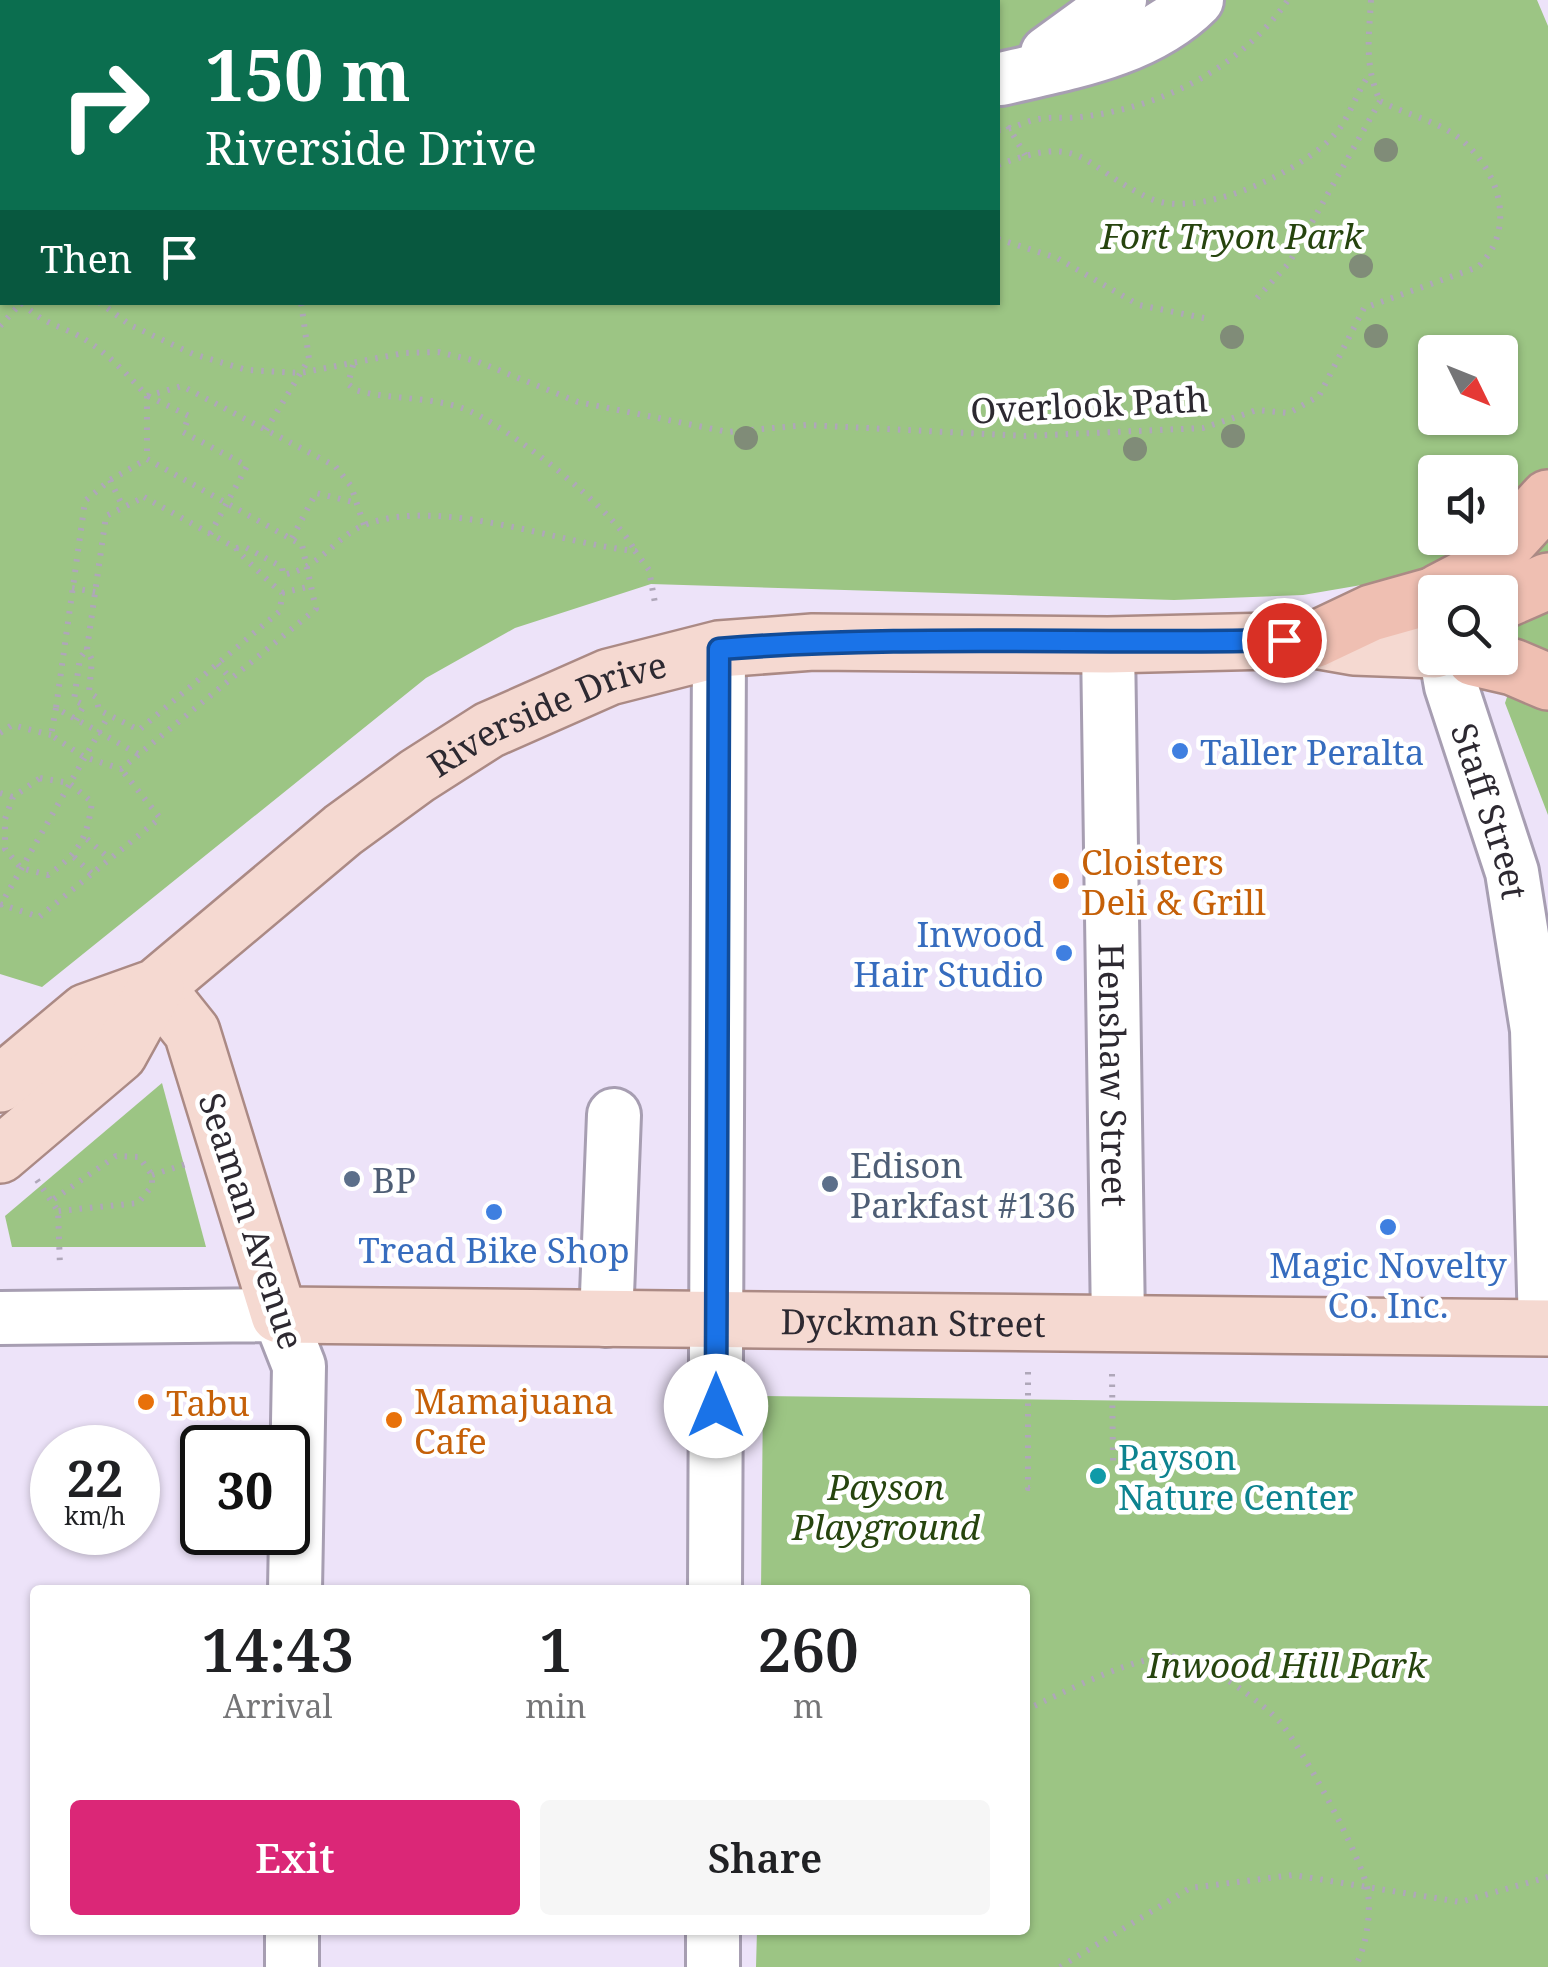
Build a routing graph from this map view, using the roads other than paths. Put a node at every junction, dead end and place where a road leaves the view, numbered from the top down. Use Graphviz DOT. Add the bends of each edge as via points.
graph roads {
  1 [pos="1120,0"];
  2 [pos="1197,0"];
  3 [pos="1002,91"];
  4 [pos="1548,498"];
  5 [pos="1471,575"];
  6 [pos="1548,581"];
  7 [pos="1518,594"];
  8 [pos="1418,600"];
  9 [pos="1314,640"];
  10 [pos="1108,645"];
  11 [pos="1418,646"];
  12 [pos="719,649"];
  13 [pos="1518,668"];
  14 [pos="1439,675"];
  15 [pos="1548,682"];
  16 [pos="156,987"];
  17 [pos="8,1073"];
  18 [pos="614,1115"];
  19 [pos="16,1165"];
  20 [pos="279,1316"];
  21 [pos="0,1318"];
  22 [pos="606,1320"];
  23 [pos="717,1321"];
  24 [pos="1546,1328"];
  25 [pos="1115,1348"];
  26 [pos="295,1585"];
  27 [pos="715,1585"];
  28 [pos="292,1935"];
  29 [pos="713,1935"];
  30 [pos="292,1967"];
  31 [pos="713,1967"];
  1 -- 3 [label="street"];
  2 -- 3 [label="street" via="1164,27"];
  4 -- 5 [label="highway"];
  6 -- 7 [label="highway"];
  8 -- 9 [label="highway"];
  9 -- 10 [label="main road, Riverside Drive"];
  9 -- 11 [label="main road, Riverside Drive"];
  10 -- 12 [label="main road, Riverside Drive" via="813,642"];
  10 -- 25 [label="street, Henshaw Street"];
  12 -- 16 [label="main road, Riverside Drive" via="609,677 489,730 343,830"];
  12 -- 23 [label="street"];
  13 -- 15 [label="highway"];
  14 -- 24 [label="street, Staff Street" via="1512,872 1538,1030"];
  16 -- 17 [label="main road, Riverside Drive" via="86,1012"];
  16 -- 19 [label="main road, Riverside Drive" via="119,1054"];
  16 -- 20 [label="main road, Seaman Avenue" via="192,1032"];
  18 -- 22 [label="street"];
  20 -- 21 [label="street"];
  20 -- 22 [label="main road, Dyckman Street"];
  20 -- 26 [label="street, Seaman Avenue" via="299,1366"];
  22 -- 23 [label="main road, Dyckman Street"];
  23 -- 25 [label="main road, Dyckman Street"];
  23 -- 27 [label="street"];
  24 -- 25 [label="main road, Dyckman Street"];
  28 -- 30 [label="street"];
  29 -- 31 [label="street"];
}
